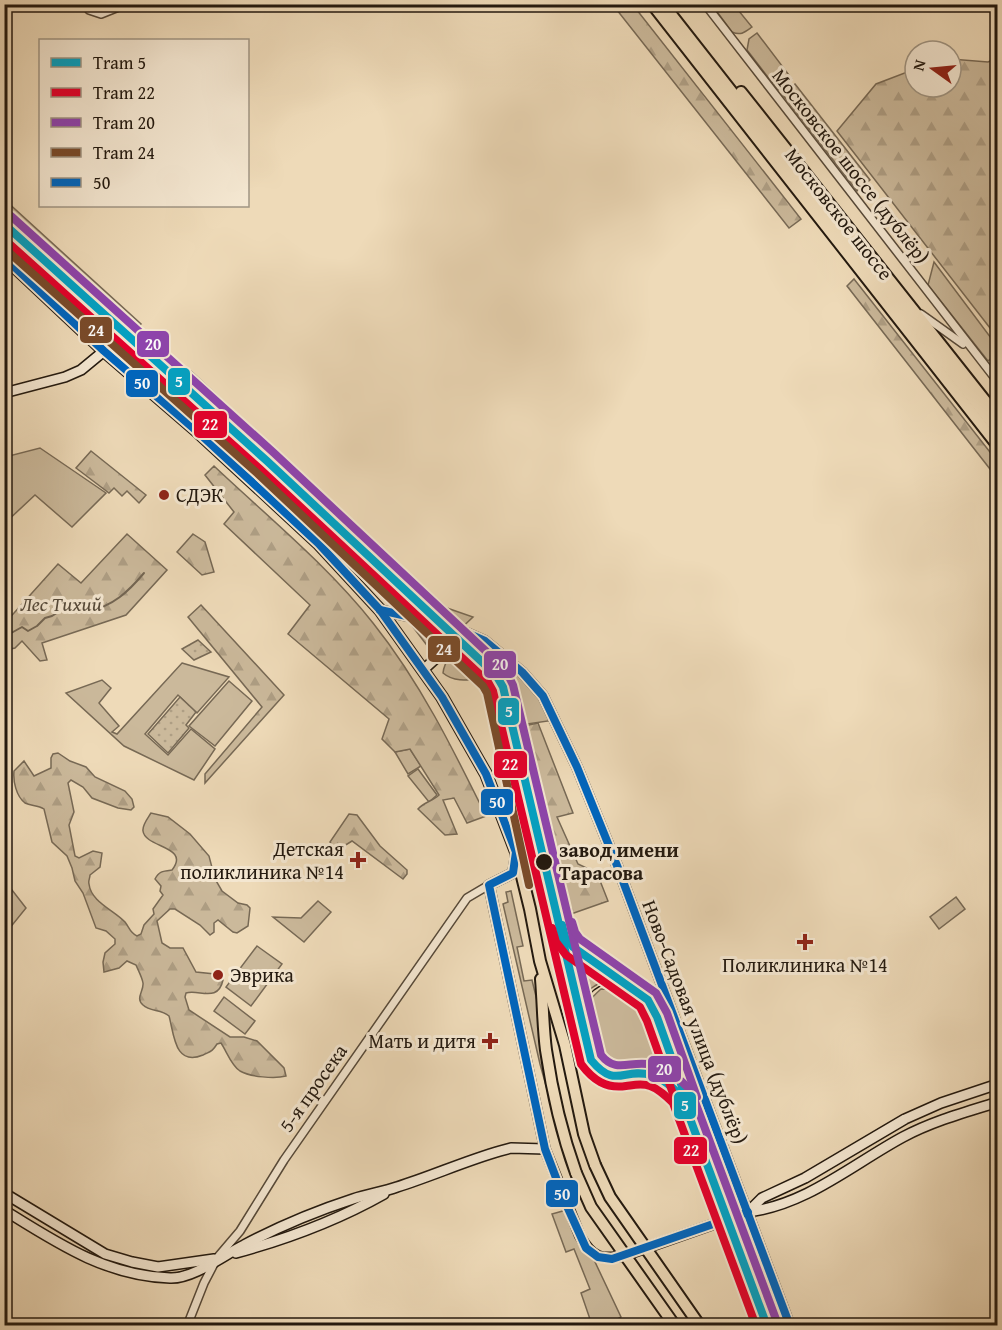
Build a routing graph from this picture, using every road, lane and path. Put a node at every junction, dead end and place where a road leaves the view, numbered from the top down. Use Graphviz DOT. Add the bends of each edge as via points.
graph roads {
  1 [pos="85,4"];
  2 [pos="126,4"];
  3 [pos="652,4"];
  4 [pos="663,4"];
  5 [pos="672,4"];
  6 [pos="705,4"];
  7 [pos="4,257"];
  8 [pos="886,290"];
  9 [pos="911,308"];
  10 [pos="970,348"];
  11 [pos="104,351"];
  12 [pos="998,382"];
  13 [pos="4,393"];
  14 [pos="998,417"];
  15 [pos="998,431"];
  16 [pos="998,446"];
  17 [pos="380,610"];
  18 [pos="465,632"];
  19 [pos="423,670"];
  20 [pos="516,852"];
  21 [pos="489,885"];
  22 [pos="540,961"];
  23 [pos="998,1084"];
  24 [pos="998,1102"];
  25 [pos="545,1149"];
  26 [pos="4,1193"];
  27 [pos="4,1210"];
  28 [pos="748,1212"];
  29 [pos="217,1258"];
  30 [pos="187,1326"];
  31 [pos="675,1326"];
  32 [pos="700,1326"];
  33 [pos="790,1326"];
  1 -- 2 [label="street" via="101,14"];
  3 -- 16 [label="main road, Московское шоссе"];
  4 -- 8 [label="main road, Московское шоссе"];
  5 -- 9 [label="main road, Московское шоссе"];
  6 -- 10 [label="street, Московское шоссе (дублёр)"];
  7 -- 11 [label="main road"];
  8 -- 9 [label="street, Московское шоссе (дублёр)"];
  8 -- 15 [label="main road, Московское шоссе"];
  9 -- 10 [label="street, Московское шоссе (дублёр)"];
  9 -- 14 [label="main road, Московское шоссе"];
  10 -- 12 [label="street, Московское шоссе (дублёр)"];
  11 -- 13 [label="main road" via="65,377"];
  11 -- 17 [label="main road" via="318,543"];
  17 -- 18 [label="main road, Ново-Садовая улица (дублёр)"];
  17 -- 19 [label="main road"];
  18 -- 19 [label="main road"];
  18 -- 28 [label="main road, Ново-Садовая улица (дублёр)" via="485,641 522,672 543,696 555,720 618,868"];
  19 -- 20 [label="main road" via="486,774"];
  20 -- 21 [label="main road" via="513,873"];
  20 -- 22 [label="main road"];
  21 -- 25 [label="main road"];
  21 -- 29 [label="street, 5-я просека" via="467,898 284,1160 240,1231"];
  22 -- 31 [label="main road, bridge" via="546,1048 570,1156 591,1207"];
  22 -- 32 [label="main road, bridge" via="565,1045 588,1150 609,1197"];
  23 -- 28 [label="main road" via="905,1119 805,1178 765,1196"];
  24 -- 28 [label="main road" via="919,1130 790,1201"];
  25 -- 28 [label="main road" via="580,1236 586,1248 598,1257 626,1255"];
  25 -- 29 [label="main road" via="500,1151 396,1188 357,1209 266,1245"];
  26 -- 29 [label="main road" via="105,1254 158,1267"];
  27 -- 29 [label="main road" via="98,1263 134,1274 180,1277 199,1271"];
  28 -- 33 [label="main road, Ново-Садовая улица (дублёр)"];
  29 -- 30 [label="street, 5-я просека"];
}
